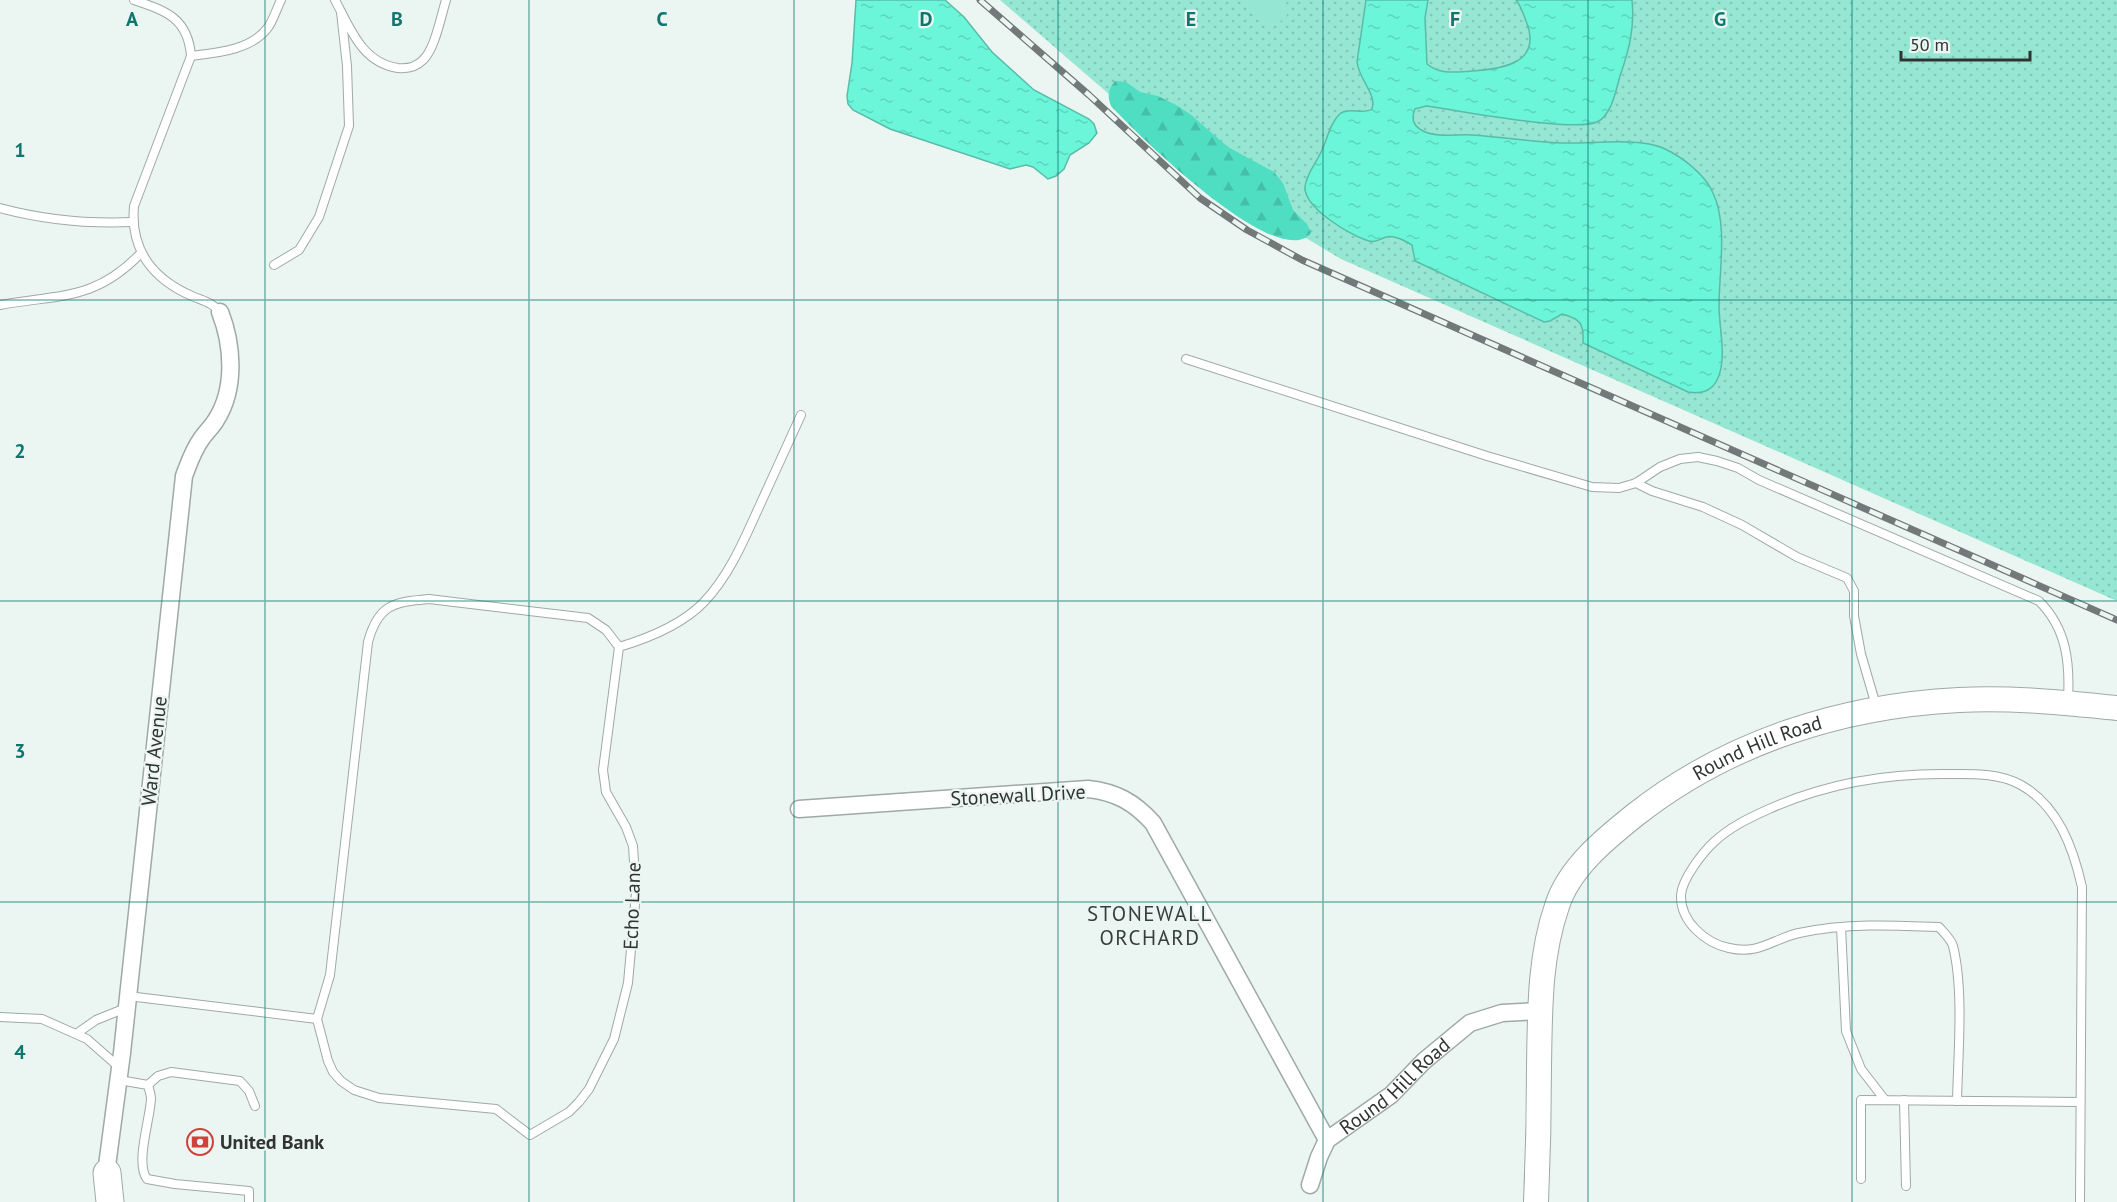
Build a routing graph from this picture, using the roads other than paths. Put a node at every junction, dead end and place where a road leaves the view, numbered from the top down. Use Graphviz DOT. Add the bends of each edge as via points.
graph roads {
  1 [pos="134,0"];
  2 [pos="281,0"];
  3 [pos="335,0"];
  4 [pos="446,0"];
  5 [pos="341,12"];
  6 [pos="191,56"];
  7 [pos="0,208"];
  8 [pos="132,222"];
  9 [pos="141,253"];
  10 [pos="274,266"];
  11 [pos="0,305"];
  12 [pos="220,312"];
  13 [pos="1186,359"];
  14 [pos="801,415"];
  15 [pos="1636,483"];
  16 [pos="619,647"];
  17 [pos="2068,704"];
  18 [pos="2117,708"];
  19 [pos="1877,709"];
  20 [pos="799,809"];
  21 [pos="1841,927"];
  22 [pos="128,1002"];
  23 [pos="1540,1011"];
  24 [pos="0,1017"];
  25 [pos="317,1019"];
  26 [pos="76,1034"];
  27 [pos="120,1074"];
  28 [pos="148,1085"];
  29 [pos="1885,1100"];
  30 [pos="1904,1100"];
  31 [pos="1957,1101"];
  32 [pos="2080,1102"];
  33 [pos="255,1106"];
  34 [pos="1327,1140"];
  35 [pos="106,1173"];
  36 [pos="1861,1179"];
  37 [pos="1310,1185"];
  38 [pos="1906,1186"];
  39 [pos="103,1202"];
  40 [pos="110,1202"];
  41 [pos="249,1202"];
  42 [pos="1536,1202"];
  43 [pos="2080,1202"];
  1 -- 6 [label="lane" via="165,11 177,20 185,31"];
  2 -- 6 [label="lane" via="268,27 254,40 225,52"];
  3 -- 5 [label="lane"];
  4 -- 5 [label="lane" via="430,52 414,67 376,61 357,42"];
  5 -- 10 [label="lane" via="349,126 319,217 299,250"];
  6 -- 8 [label="lane" via="134,206"];
  7 -- 8 [label="lane" via="63,221"];
  8 -- 9 [label="lane"];
  9 -- 11 [label="lane" via="107,282 91,289"];
  9 -- 12 [label="lane" via="172,285"];
  12 -- 22 [label="street, Ward Avenue" via="231,381 225,404 190,457 184,476"];
  13 -- 15 [label="lane" via="1592,487 1619,488"];
  14 -- 16 [label="lane" via="741,546 709,596 682,620"];
  15 -- 17 [label="lane" via="1680,459 1717,461 2039,601 2056,622 2065,643"];
  15 -- 19 [label="lane" via="1703,507 1797,557 1847,578 1854,591 1861,654"];
  16 -- 25 [label="lane" via="599,623 580,617 429,599 405,601 379,615 368,642 330,975"];
  16 -- 25 [label="lane, Echo Lane" via="603,770 606,792 633,846 636,892 627,984 614,1039 579,1102 530,1135 496,1109 379,1098 354,1090 333,1072"];
  17 -- 18 [label="street, Round Hill Road"];
  17 -- 19 [label="street, Round Hill Road" via="1961,700"];
  19 -- 23 [label="street, Round Hill Road" via="1810,724 1723,758 1667,792 1609,836 1578,868 1558,903 1544,954"];
  20 -- 34 [label="street, Stonewall Drive" via="1088,789 1126,799 1153,823"];
  21 -- 29 [label="lane" via="1846,1031 1861,1069"];
  21 -- 31 [label="lane" via="1939,927 1952,943 1958,980"];
  21 -- 32 [label="lane" via="1797,933 1751,950 1730,949 1701,935 1691,924 1684,910 1682,888 1714,842 1732,828 1791,799 1837,784 1916,774 1987,774 2006,778 2039,798 2067,838 2082,887"];
  22 -- 25 [label="lane"];
  22 -- 26 [label="lane"];
  22 -- 27 [label="street, Ward Avenue"];
  23 -- 34 [label="street, Round Hill Road" via="1502,1013 1470,1023 1391,1095"];
  23 -- 42 [label="street, Round Hill Road"];
  24 -- 26 [label="lane" via="42,1019"];
  26 -- 27 [label="lane" via="87,1039"];
  27 -- 28 [label="lane"];
  27 -- 35 [label="street, Ward Avenue"];
  28 -- 33 [label="lane" via="171,1072 240,1081"];
  28 -- 41 [label="lane" via="151,1099 142,1174 147,1179 175,1184 249,1191"];
  29 -- 30 [label="lane"];
  29 -- 36 [label="lane" via="1861,1100"];
  30 -- 31 [label="lane"];
  30 -- 38 [label="lane"];
  31 -- 32 [label="lane"];
  32 -- 43 [label="lane"];
  34 -- 37 [label="street, Round Hill Road"];
  35 -- 39 [label="street, Ward Avenue"];
  35 -- 40 [label="main road"];
}
